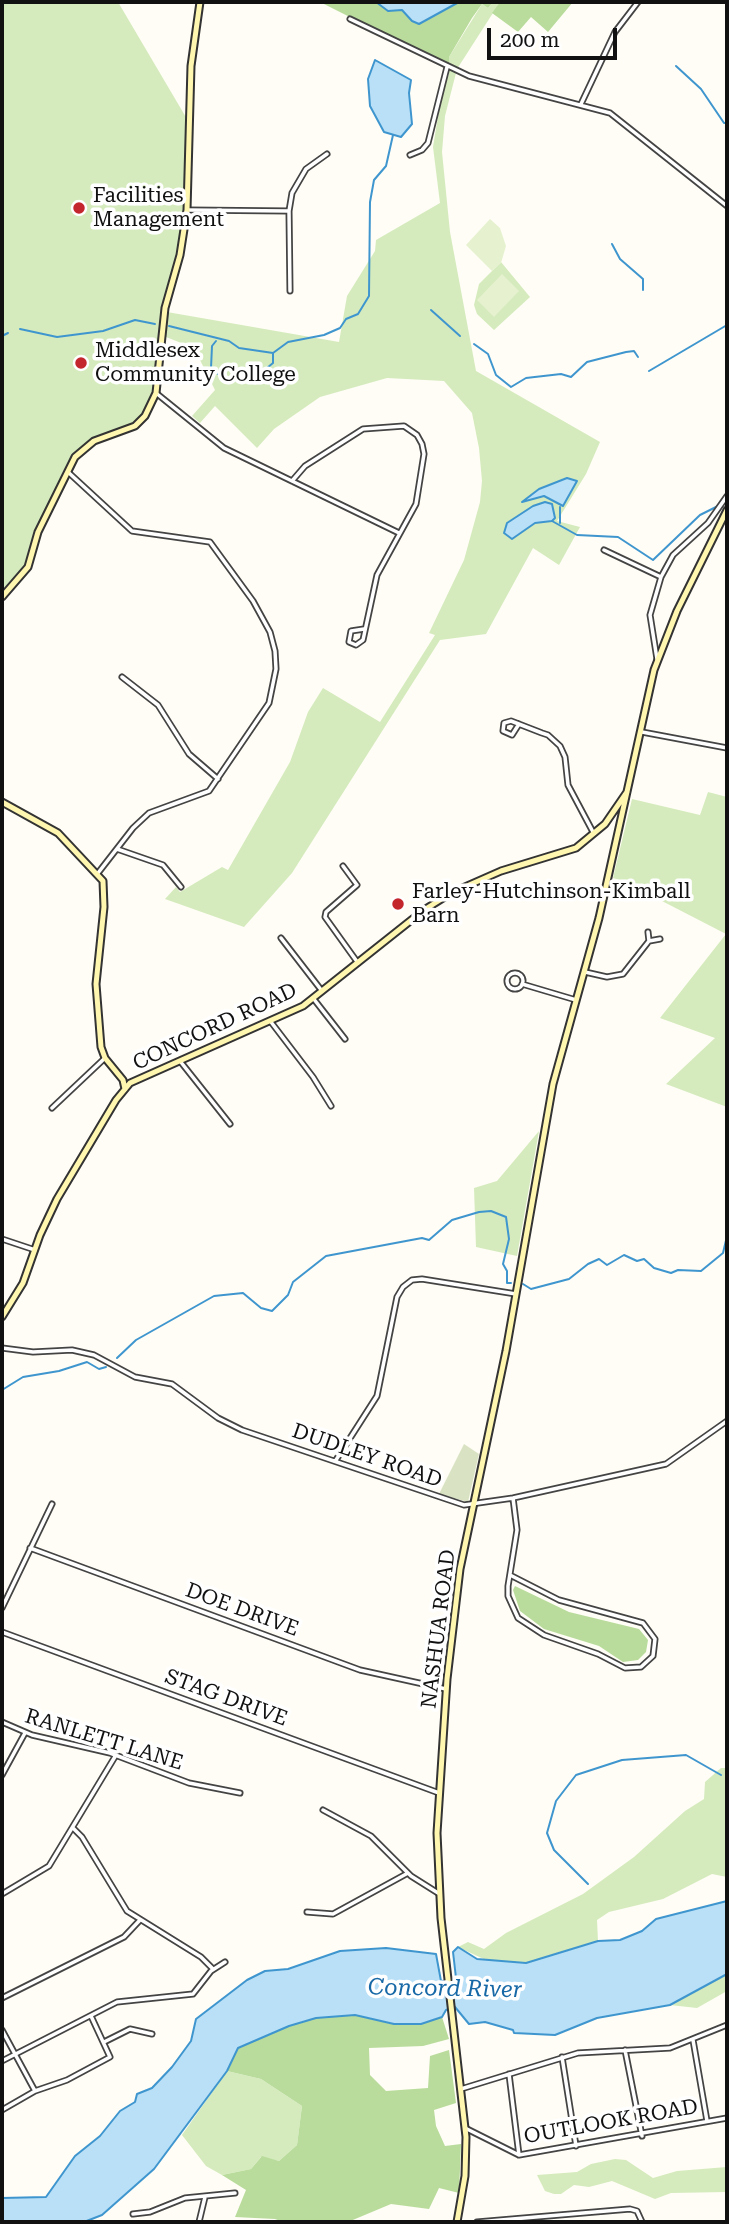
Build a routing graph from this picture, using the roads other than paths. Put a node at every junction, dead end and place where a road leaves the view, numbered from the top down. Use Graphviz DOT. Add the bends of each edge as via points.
graph roads {
  1 [pos="200,2"];
  2 [pos="638,2"];
  3 [pos="350,19"];
  4 [pos="447,67"];
  5 [pos="581,104"];
  6 [pos="327,154"];
  7 [pos="410,155"];
  8 [pos="727,206"];
  9 [pos="187,211"];
  10 [pos="289,211"];
  11 [pos="290,290"];
  12 [pos="156,393"];
  13 [pos="68,472"];
  14 [pos="292,481"];
  15 [pos="727,496"];
  16 [pos="727,510"];
  17 [pos="399,533"];
  18 [pos="604,550"];
  19 [pos="661,577"];
  20 [pos="2,597"];
  21 [pos="364,629"];
  22 [pos="657,660"];
  23 [pos="122,677"];
  24 [pos="519,724"];
  25 [pos="642,732"];
  26 [pos="727,748"];
  27 [pos="218,779"];
  28 [pos="631,785"];
  29 [pos="2,802"];
  30 [pos="605,824"];
  31 [pos="620,831"];
  32 [pos="594,834"];
  33 [pos="117,849"];
  34 [pos="343,866"];
  35 [pos="98,873"];
  36 [pos="181,887"];
  37 [pos="648,932"];
  38 [pos="281,938"];
  39 [pos="660,939"];
  40 [pos="649,941"];
  41 [pos="358,963"];
  42 [pos="585,972"];
  43 [pos="522,984"];
  44 [pos="322,991"];
  45 [pos="313,998"];
  46 [pos="578,1001"];
  47 [pos="271,1023"];
  48 [pos="345,1039"];
  49 [pos="105,1058"];
  50 [pos="180,1060"];
  51 [pos="125,1088"];
  52 [pos="331,1106"];
  53 [pos="52,1108"];
  54 [pos="230,1124"];
  55 [pos="2,1239"];
  56 [pos="35,1250"];
  57 [pos="516,1294"];
  58 [pos="2,1317"];
  59 [pos="2,1348"];
  60 [pos="727,1421"];
  61 [pos="336,1461"];
  62 [pos="513,1498"];
  63 [pos="52,1504"];
  64 [pos="473,1505"];
  65 [pos="30,1548"];
  66 [pos="510,1575"];
  67 [pos="2,1608"];
  68 [pos="2,1632"];
  69 [pos="446,1689"];
  70 [pos="2,1722"];
  71 [pos="25,1733"];
  72 [pos="116,1755"];
  73 [pos="2,1775"];
  74 [pos="240,1793"];
  75 [pos="439,1793"];
  76 [pos="323,1810"];
  77 [pos="74,1828"];
  78 [pos="408,1873"];
  79 [pos="439,1893"];
  80 [pos="2,1894"];
  81 [pos="307,1912"];
  82 [pos="140,1920"];
  83 [pos="225,1962"];
  84 [pos="213,1969"];
  85 [pos="2,1998"];
  86 [pos="91,2016"];
  87 [pos="727,2025"];
  88 [pos="2,2030"];
  89 [pos="152,2034"];
  90 [pos="693,2039"];
  91 [pos="104,2042"];
  92 [pos="625,2050"];
  93 [pos="14,2054"];
  94 [pos="562,2057"];
  95 [pos="2,2060"];
  96 [pos="509,2074"];
  97 [pos="461,2089"];
  98 [pos="35,2091"];
  99 [pos="2,2110"];
  100 [pos="727,2118"];
  101 [pos="707,2121"];
  102 [pos="466,2128"];
  103 [pos="642,2136"];
  104 [pos="576,2146"];
  105 [pos="519,2155"];
  106 [pos="235,2193"];
  107 [pos="205,2197"];
  108 [pos="134,2214"];
  109 [pos="199,2222"];
  110 [pos="457,2222"];
  111 [pos="477,2222"];
  112 [pos="642,2222"];
  1 -- 9 [label="main road" via="191,66"];
  2 -- 5 [label="street" via="615,32"];
  3 -- 4 [label="street"];
  4 -- 5 [label="street" via="502,86"];
  4 -- 7 [label="street" via="428,143"];
  5 -- 8 [label="street" via="610,113"];
  6 -- 10 [label="street" via="300,176"];
  9 -- 10 [label="street"];
  9 -- 12 [label="main road" via="165,308"];
  10 -- 11 [label="street"];
  12 -- 13 [label="main road" via="135,426 84,448"];
  12 -- 14 [label="street" via="224,448"];
  13 -- 20 [label="main road" via="38,532 27,567"];
  13 -- 27 [label="street" via="132,531 210,542 270,632 276,669 269,703"];
  14 -- 17 [label="street"];
  14 -- 17 [label="street" via="305,466 355,433 385,425 404,426 417,435 424,454 416,504"];
  15 -- 19 [label="street" via="708,523 674,555"];
  16 -- 22 [label="main road, NASHUA ROAD"];
  17 -- 21 [label="street" via="377,575"];
  18 -- 19 [label="street"];
  19 -- 22 [label="street" via="650,615"];
  21 -- 21 [label="street" via="360,644 349,642 351,631"];
  22 -- 25 [label="main road, NASHUA ROAD"];
  23 -- 27 [label="street" via="158,705 190,754"];
  24 -- 24 [label="street" via="507,722 503,731 511,735"];
  24 -- 32 [label="street" via="548,735 560,746 568,785"];
  25 -- 26 [label="street"];
  25 -- 28 [label="main road, NASHUA ROAD"];
  27 -- 33 [label="street" via="198,797 149,813"];
  28 -- 30 [label="main road, CONCORD ROAD"];
  28 -- 31 [label="main road, NASHUA ROAD"];
  29 -- 35 [label="main road" via="58,833"];
  30 -- 31 [label="main road"];
  30 -- 32 [label="main road, CONCORD ROAD"];
  31 -- 42 [label="main road, NASHUA ROAD"];
  32 -- 41 [label="main road, CONCORD ROAD" via="572,850 501,871 451,893"];
  33 -- 35 [label="street"];
  33 -- 36 [label="street" via="163,865"];
  34 -- 41 [label="street" via="357,885 325,914"];
  35 -- 49 [label="main road" via="105,891 96,984"];
  37 -- 40 [label="street"];
  38 -- 44 [label="street"];
  39 -- 40 [label="street"];
  40 -- 42 [label="street" via="624,974 607,977"];
  41 -- 44 [label="main road, CONCORD ROAD"];
  42 -- 46 [label="main road, NASHUA ROAD"];
  43 -- 43 [label="street" via="518,974 508,979 513,989"];
  43 -- 46 [label="street"];
  44 -- 45 [label="main road, CONCORD ROAD"];
  45 -- 47 [label="main road, CONCORD ROAD"];
  45 -- 48 [label="street"];
  46 -- 57 [label="main road, NASHUA ROAD" via="549,1101"];
  47 -- 50 [label="main road, CONCORD ROAD"];
  47 -- 52 [label="street"];
  49 -- 51 [label="main road"];
  49 -- 53 [label="street"];
  50 -- 51 [label="main road, CONCORD ROAD"];
  50 -- 54 [label="street"];
  51 -- 56 [label="main road, CONCORD ROAD" via="57,1199"];
  55 -- 56 [label="street"];
  56 -- 58 [label="main road, CONCORD ROAD" via="18,1294"];
  57 -- 61 [label="street" via="422,1279 403,1287 397,1297 377,1396"];
  57 -- 64 [label="main road, NASHUA ROAD"];
  59 -- 61 [label="street, DUDLEY ROAD" via="94,1355 135,1377 172,1384 229,1424"];
  60 -- 62 [label="street, DUDLEY ROAD" via="666,1464"];
  61 -- 64 [label="street, DUDLEY ROAD" via="431,1496"];
  62 -- 64 [label="street, DUDLEY ROAD"];
  62 -- 66 [label="street" via="518,1526"];
  63 -- 65 [label="street"];
  64 -- 69 [label="main road, NASHUA ROAD"];
  65 -- 67 [label="street"];
  65 -- 69 [label="street, DOE DRIVE" via="360,1670"];
  66 -- 66 [label="street" via="512,1610 534,1630 629,1669 641,1667 653,1656 654,1635 643,1623 559,1600"];
  68 -- 75 [label="street, STAG DRIVE"];
  69 -- 75 [label="main road, NASHUA ROAD"];
  70 -- 71 [label="street, RANLETT LANE"];
  71 -- 72 [label="street, RANLETT LANE"];
  71 -- 73 [label="street"];
  72 -- 74 [label="street, RANLETT LANE" via="189,1783"];
  72 -- 77 [label="street"];
  75 -- 79 [label="main road, NASHUA ROAD"];
  76 -- 78 [label="street" via="371,1836"];
  77 -- 80 [label="street" via="46,1870"];
  77 -- 82 [label="street" via="124,1907"];
  78 -- 79 [label="street"];
  78 -- 81 [label="street" via="332,1914"];
  79 -- 97 [label="main road, NASHUA ROAD"];
  82 -- 84 [label="street"];
  82 -- 85 [label="street" via="124,1937"];
  83 -- 84 [label="street"];
  84 -- 86 [label="street" via="191,1995 123,2000"];
  86 -- 91 [label="street"];
  86 -- 93 [label="street"];
  87 -- 90 [label="street"];
  88 -- 93 [label="street"];
  89 -- 91 [label="street" via="130,2029"];
  90 -- 92 [label="street" via="668,2049"];
  90 -- 101 [label="street"];
  91 -- 98 [label="street" via="111,2054 107,2060"];
  92 -- 94 [label="street"];
  92 -- 103 [label="street"];
  93 -- 95 [label="street"];
  93 -- 98 [label="street"];
  94 -- 96 [label="street"];
  94 -- 104 [label="street"];
  96 -- 97 [label="street"];
  96 -- 105 [label="street"];
  97 -- 102 [label="main road, NASHUA ROAD"];
  98 -- 99 [label="street"];
  100 -- 101 [label="street, OUTLOOK ROAD"];
  101 -- 103 [label="street, OUTLOOK ROAD"];
  102 -- 105 [label="street, OUTLOOK ROAD"];
  102 -- 110 [label="main road, NASHUA ROAD" via="466,2176"];
  103 -- 104 [label="street, OUTLOOK ROAD"];
  104 -- 105 [label="street, OUTLOOK ROAD"];
  106 -- 107 [label="street"];
  107 -- 108 [label="street" via="177,2200"];
  107 -- 109 [label="street"];
  111 -- 112 [label="street" via="630,2209 638,2211"];
}
